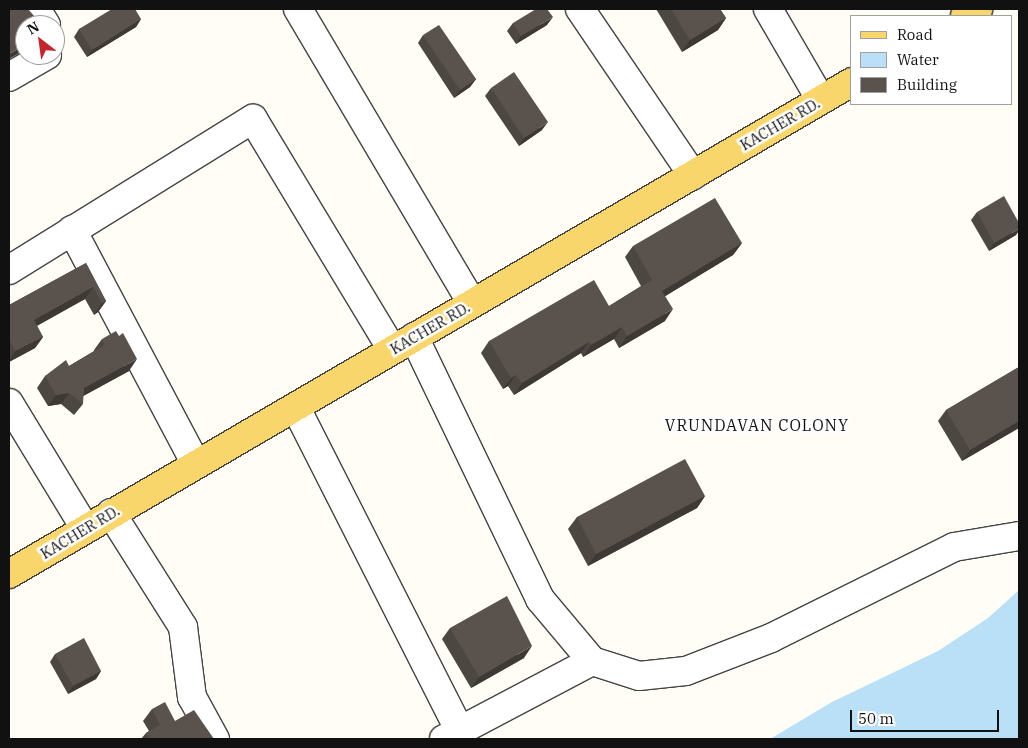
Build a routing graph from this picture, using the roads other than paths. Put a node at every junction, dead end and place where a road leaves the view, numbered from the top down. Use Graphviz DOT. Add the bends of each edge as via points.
graph roads {
  1 [pos="298,9"];
  2 [pos="580,9"];
  3 [pos="768,9"];
  4 [pos="978,9"];
  5 [pos="967,15"];
  6 [pos="30,65"];
  7 [pos="9,77"];
  8 [pos="850,83"];
  9 [pos="821,100"];
  10 [pos="693,175"];
  11 [pos="72,230"];
  12 [pos="9,270"];
  13 [pos="472,303"];
  14 [pos="403,343"];
  15 [pos="9,403"];
  16 [pos="296,408"];
  17 [pos="196,464"];
  18 [pos="111,513"];
  19 [pos="1019,518"];
  20 [pos="85,528"];
  21 [pos="1008,538"];
  22 [pos="9,574"];
  23 [pos="592,661"];
  24 [pos="452,735"];
  25 [pos="215,739"];
  1 -- 13 [label="street"];
  2 -- 10 [label="street"];
  3 -- 9 [label="street"];
  4 -- 5 [label="main road"];
  6 -- 7 [label="street"];
  8 -- 9 [label="main road, KACHER RD."];
  9 -- 10 [label="main road, KACHER RD."];
  10 -- 13 [label="main road, KACHER RD."];
  11 -- 12 [label="street"];
  11 -- 14 [label="street" via="253,119"];
  11 -- 17 [label="street"];
  13 -- 14 [label="main road, KACHER RD."];
  14 -- 16 [label="main road, KACHER RD."];
  14 -- 23 [label="street" via="540,599"];
  15 -- 20 [label="street"];
  16 -- 17 [label="main road, KACHER RD."];
  16 -- 24 [label="street"];
  17 -- 18 [label="main road, KACHER RD."];
  18 -- 20 [label="main road, KACHER RD."];
  18 -- 25 [label="street" via="184,627 190,690"];
  19 -- 21 [label="street"];
  20 -- 22 [label="main road, KACHER RD."];
  21 -- 23 [label="street" via="954,547 771,638 686,672 639,676"];
  23 -- 24 [label="street"];
}
